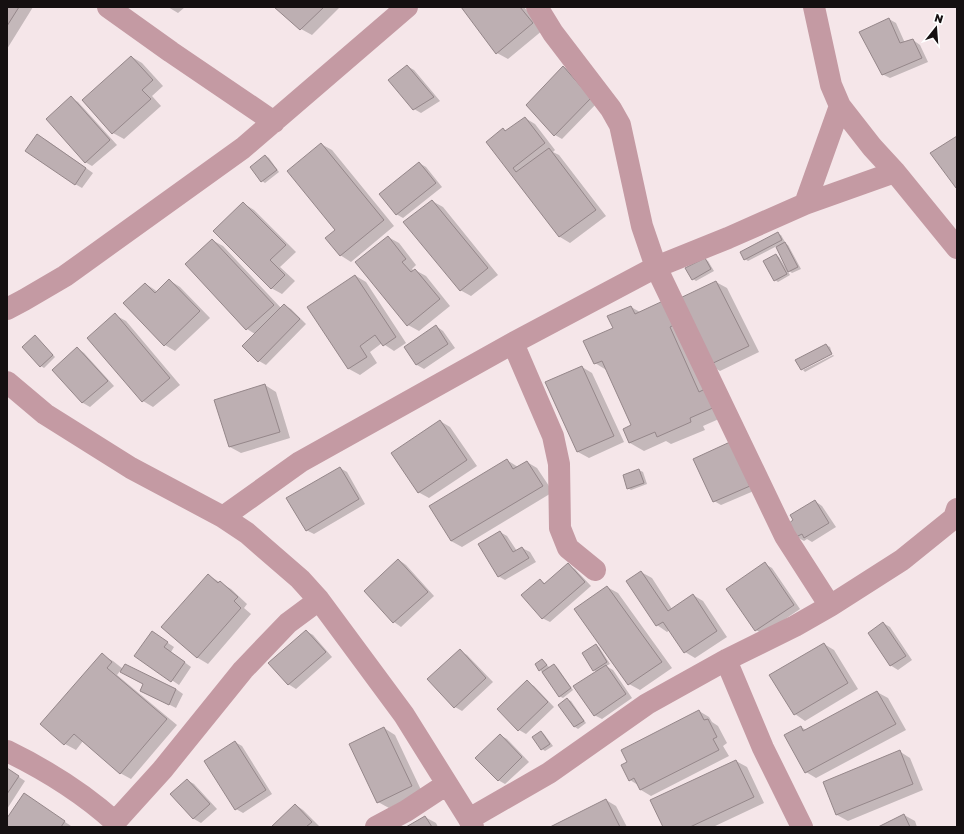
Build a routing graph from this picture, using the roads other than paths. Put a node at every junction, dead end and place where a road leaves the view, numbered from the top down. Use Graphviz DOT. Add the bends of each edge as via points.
graph roads {
  1 [pos="108,7"];
  2 [pos="407,7"];
  3 [pos="537,7"];
  4 [pos="814,7"];
  5 [pos="840,106"];
  6 [pos="274,122"];
  7 [pos="895,172"];
  8 [pos="805,204"];
  9 [pos="957,248"];
  10 [pos="656,267"];
  11 [pos="7,308"];
  12 [pos="513,343"];
  13 [pos="7,382"];
  14 [pos="957,509"];
  15 [pos="223,517"];
  16 [pos="595,570"];
  17 [pos="318,600"];
  18 [pos="830,606"];
  19 [pos="726,660"];
  20 [pos="7,751"];
  21 [pos="447,784"];
  22 [pos="471,823"];
  23 [pos="114,825"];
  24 [pos="376,827"];
  25 [pos="802,827"];
  1 -- 6 [label="street"];
  2 -- 6 [label="street"];
  3 -- 10 [label="street" via="553,34 620,124 642,226"];
  4 -- 5 [label="street" via="831,85"];
  5 -- 7 [label="street"];
  5 -- 8 [label="street"];
  6 -- 11 [label="street" via="243,148 65,276"];
  7 -- 8 [label="street"];
  7 -- 9 [label="street"];
  8 -- 10 [label="street"];
  10 -- 12 [label="street"];
  10 -- 18 [label="street" via="785,536"];
  12 -- 15 [label="street" via="300,462"];
  12 -- 16 [label="street" via="553,436 559,464 560,528 568,548"];
  13 -- 15 [label="street" via="44,414 131,468"];
  14 -- 18 [label="street" via="954,518 902,560"];
  15 -- 17 [label="street" via="247,533 300,579"];
  17 -- 21 [label="street" via="404,715"];
  17 -- 23 [label="street" via="288,623 243,670 163,770"];
  18 -- 19 [label="street"];
  19 -- 22 [label="street" via="647,704 549,773"];
  19 -- 25 [label="street" via="763,748"];
  20 -- 23 [label="street" via="76,791"];
  21 -- 22 [label="street"];
  21 -- 24 [label="street"];
}
